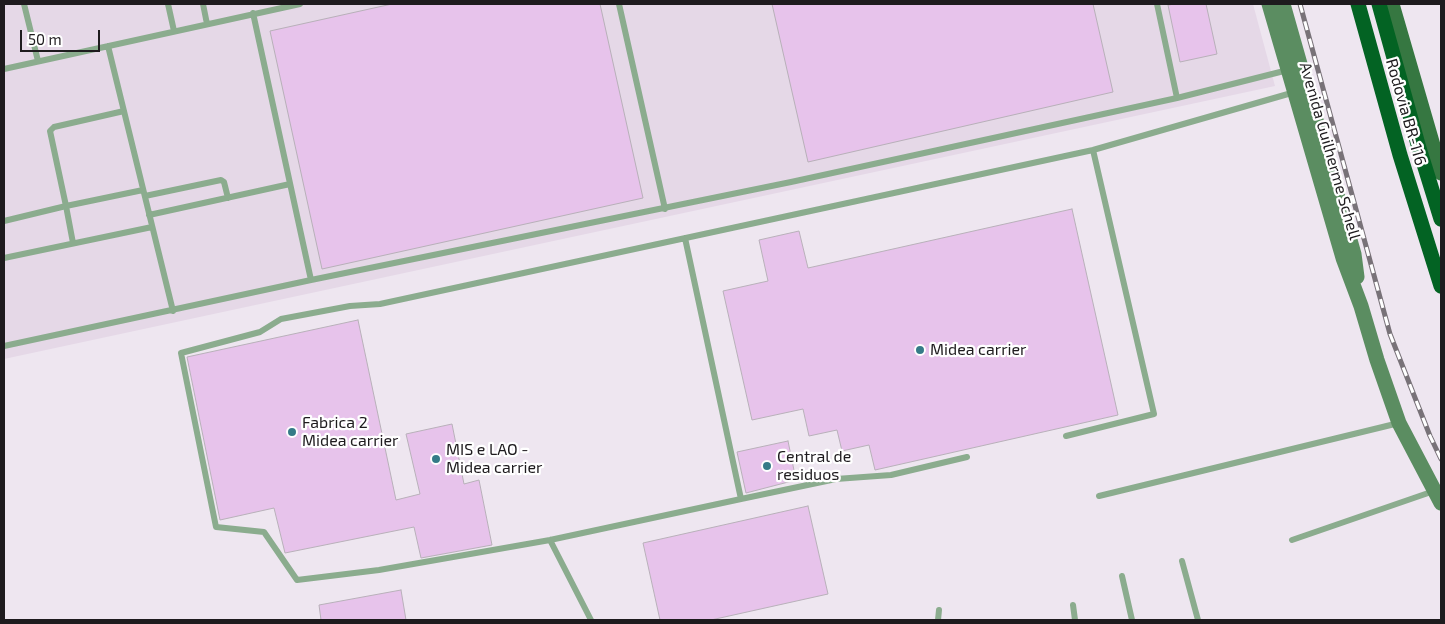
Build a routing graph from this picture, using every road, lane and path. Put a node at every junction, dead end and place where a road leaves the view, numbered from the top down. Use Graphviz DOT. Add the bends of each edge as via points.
graph roads {
  1 [pos="24,4"];
  2 [pos="168,4"];
  3 [pos="203,4"];
  4 [pos="300,4"];
  5 [pos="619,4"];
  6 [pos="1157,4"];
  7 [pos="1269,4"];
  8 [pos="1283,4"];
  9 [pos="1358,4"];
  10 [pos="1379,4"];
  11 [pos="1392,4"];
  12 [pos="253,13"];
  13 [pos="207,24"];
  14 [pos="174,31"];
  15 [pos="108,46"];
  16 [pos="38,62"];
  17 [pos="1295,68"];
  18 [pos="4,69"];
  19 [pos="1301,90"];
  20 [pos="1177,98"];
  21 [pos="124,111"];
  22 [pos="1436,138"];
  23 [pos="1093,150"];
  24 [pos="1441,173"];
  25 [pos="290,184"];
  26 [pos="144,194"];
  27 [pos="228,198"];
  28 [pos="66,206"];
  29 [pos="665,209"];
  30 [pos="149,215"];
  31 [pos="1441,219"];
  32 [pos="4,221"];
  33 [pos="152,228"];
  34 [pos="685,238"];
  35 [pos="73,243"];
  36 [pos="4,258"];
  37 [pos="311,280"];
  38 [pos="1441,286"];
  39 [pos="172,310"];
  40 [pos="4,346"];
  41 [pos="1400,423"];
  42 [pos="1066,436"];
  43 [pos="967,457"];
  44 [pos="1099,496"];
  45 [pos="1438,497"];
  46 [pos="741,499"];
  47 [pos="550,540"];
  48 [pos="1292,540"];
  49 [pos="1182,561"];
  50 [pos="1122,576"];
  51 [pos="1073,605"];
  52 [pos="938,610"];
  53 [pos="591,620"];
  54 [pos="938,620"];
  55 [pos="1075,620"];
  56 [pos="1132,620"];
  57 [pos="1198,620"];
  1 -- 16 [label="lane"];
  2 -- 14 [label="lane"];
  3 -- 13 [label="lane"];
  4 -- 12 [label="lane"];
  5 -- 29 [label="lane"];
  6 -- 20 [label="lane"];
  7 -- 17 [label="main road, Avenida Guilherme Schell"];
  8 -- 17 [label="main road, Avenida Guilherme Schell"];
  9 -- 38 [label="highway, Rodovia BR-116"];
  10 -- 31 [label="highway, Rodovia BR-116"];
  11 -- 22 [label="main road"];
  12 -- 13 [label="lane"];
  12 -- 25 [label="lane"];
  13 -- 14 [label="lane"];
  14 -- 15 [label="lane"];
  15 -- 16 [label="lane"];
  15 -- 21 [label="lane"];
  16 -- 18 [label="lane"];
  17 -- 19 [label="main road, Avenida Guilherme Schell"];
  17 -- 20 [label="lane"];
  19 -- 23 [label="lane"];
  19 -- 41 [label="main road, Avenida Guilherme Schell" via="1343,258"];
  20 -- 29 [label="lane"];
  21 -- 26 [label="lane"];
  21 -- 28 [label="lane" via="54,127 50,131"];
  22 -- 24 [label="main road"];
  23 -- 34 [label="lane"];
  23 -- 42 [label="lane" via="1154,414"];
  25 -- 27 [label="lane"];
  25 -- 37 [label="lane"];
  26 -- 27 [label="lane" via="221,180"];
  26 -- 28 [label="lane"];
  26 -- 30 [label="lane"];
  27 -- 30 [label="lane"];
  28 -- 32 [label="lane"];
  28 -- 35 [label="lane"];
  29 -- 37 [label="lane"];
  30 -- 33 [label="lane"];
  33 -- 35 [label="lane"];
  33 -- 39 [label="lane"];
  34 -- 46 [label="lane"];
  34 -- 47 [label="lane" via="380,304 350,306 281,319 260,332 181,354 216,527 264,532 297,580 380,570"];
  35 -- 36 [label="lane"];
  37 -- 39 [label="lane"];
  39 -- 40 [label="lane"];
  41 -- 44 [label="lane"];
  41 -- 45 [label="main road, Avenida Guilherme Schell"];
  43 -- 46 [label="lane" via="891,475 836,479"];
  45 -- 48 [label="lane"];
  46 -- 47 [label="lane"];
  47 -- 53 [label="lane"];
  49 -- 57 [label="lane"];
  50 -- 56 [label="lane"];
  51 -- 55 [label="lane"];
  52 -- 54 [label="lane"];
}
